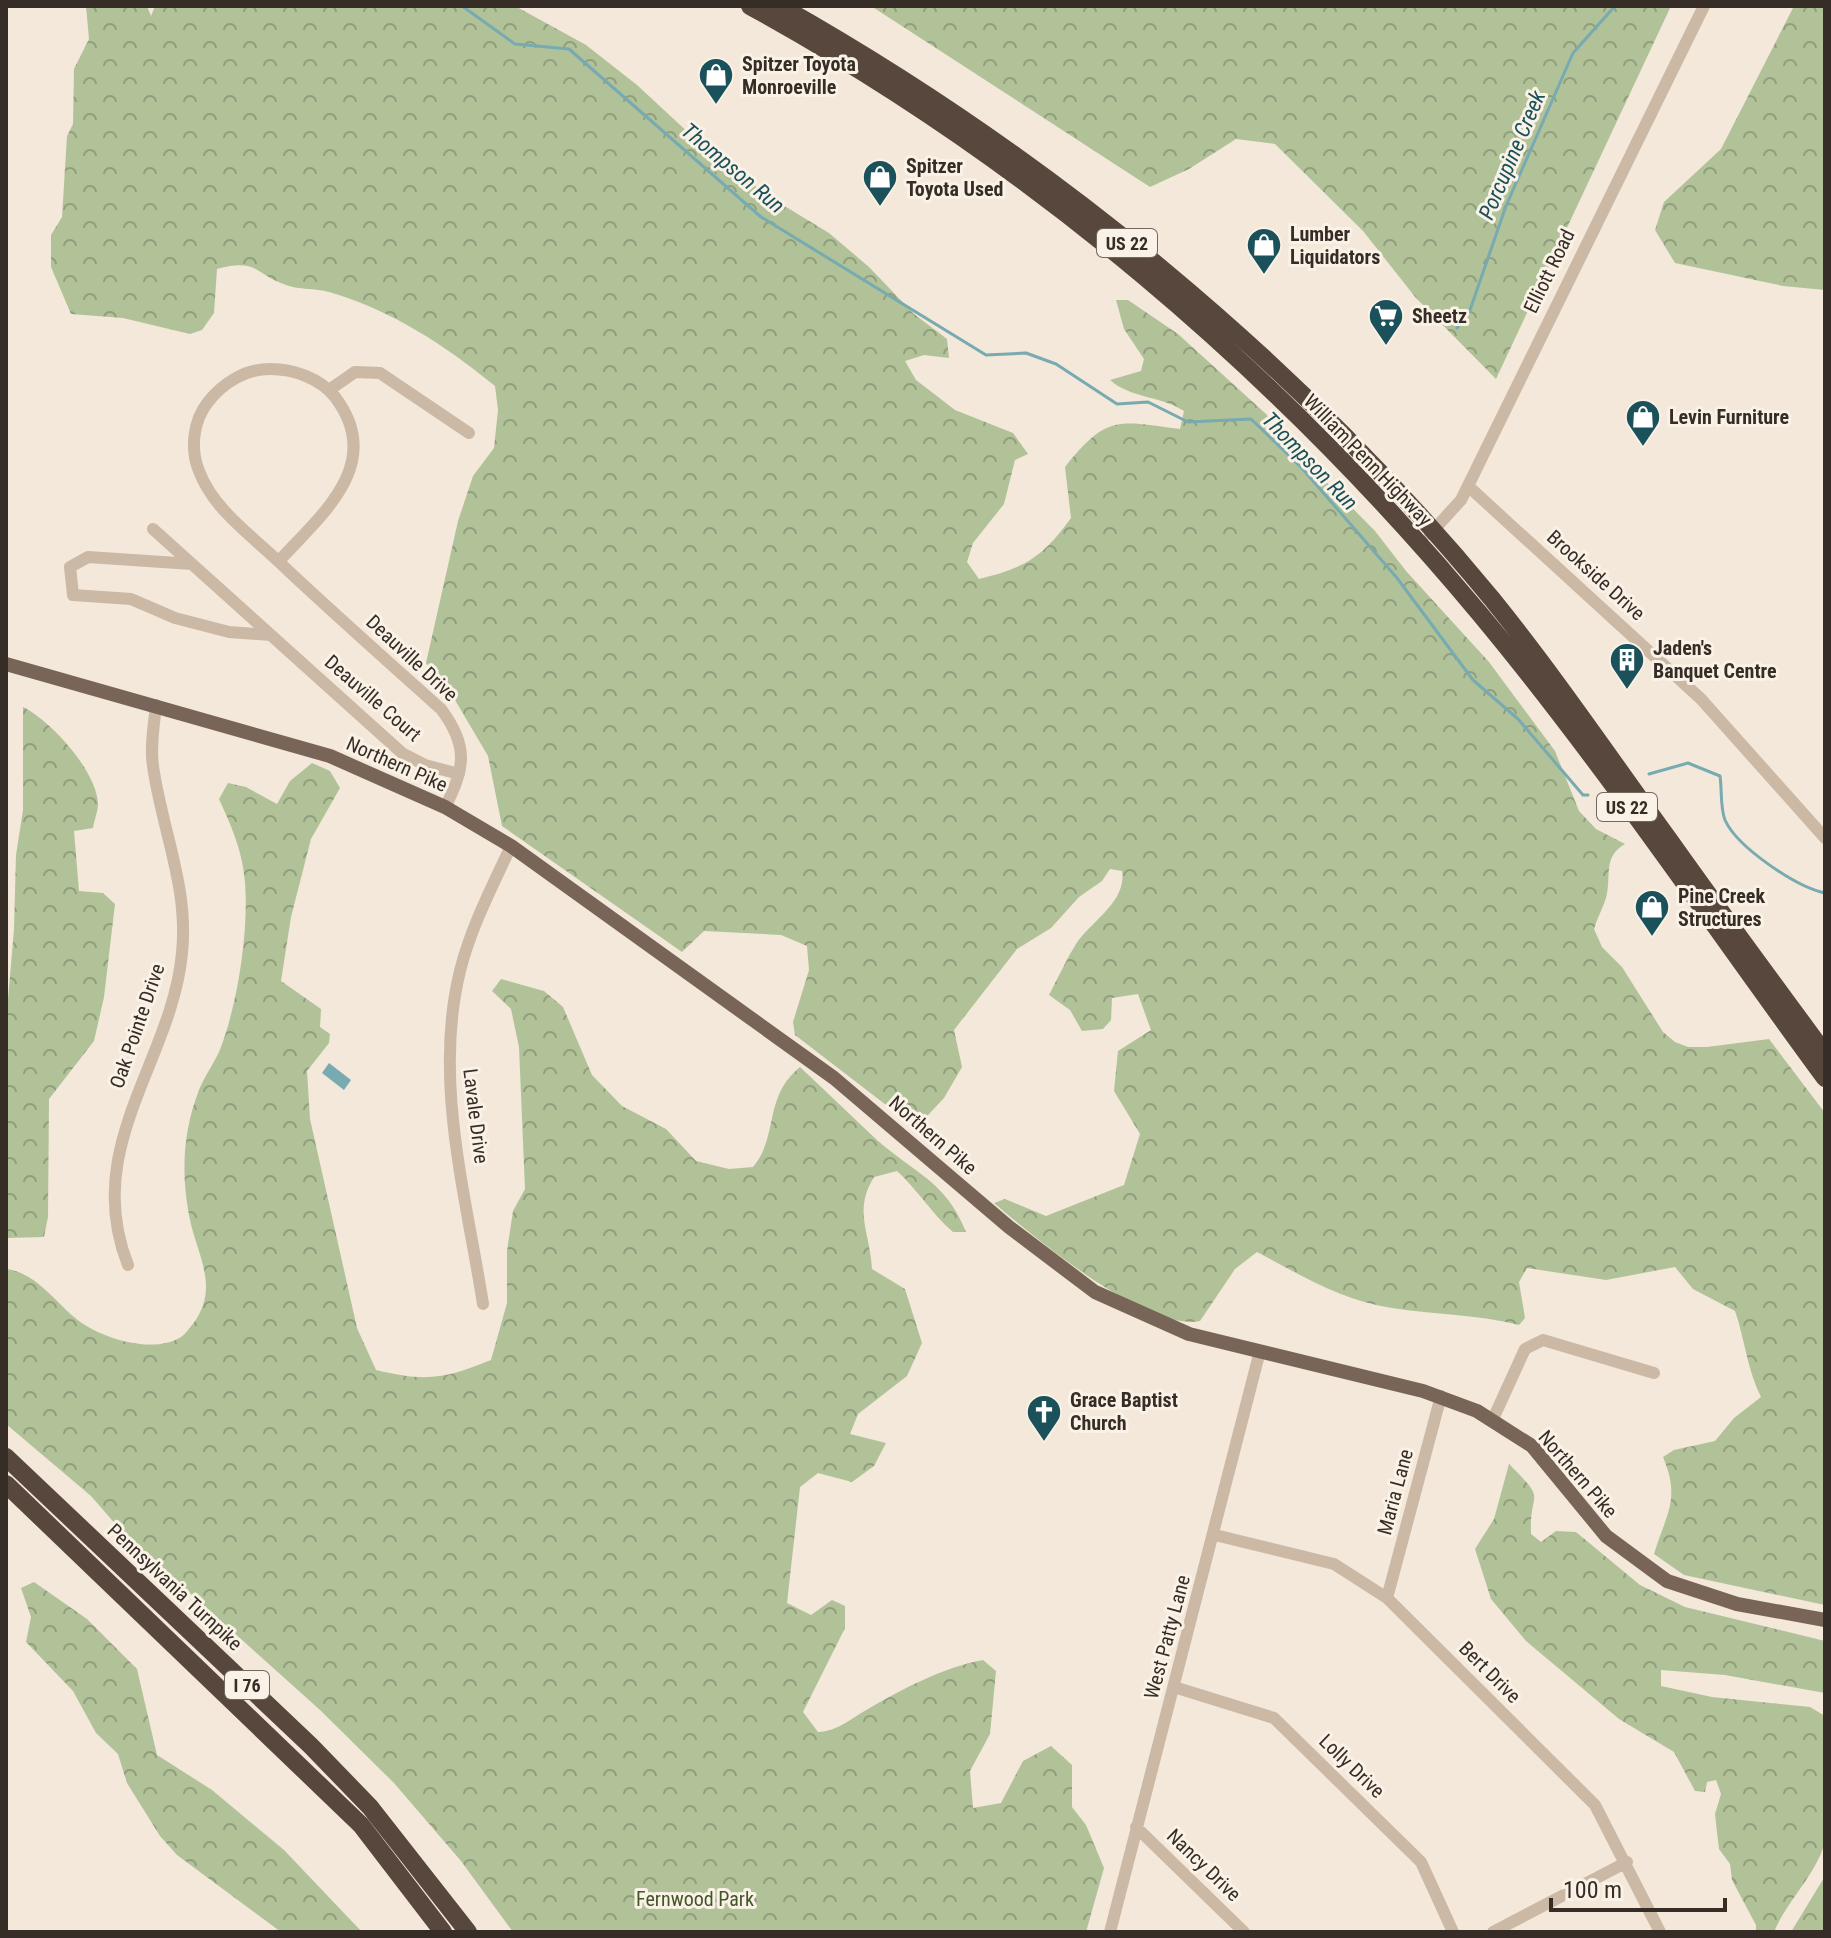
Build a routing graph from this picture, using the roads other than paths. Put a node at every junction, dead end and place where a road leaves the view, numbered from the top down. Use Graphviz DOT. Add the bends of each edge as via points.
graph roads {
  1 [pos="750,6"];
  2 [pos="780,6"];
  3 [pos="1704,6"];
  4 [pos="329,390"];
  5 [pos="469,433"];
  6 [pos="1468,486"];
  7 [pos="153,529"];
  8 [pos="1433,532"];
  9 [pos="1419,545"];
  10 [pos="279,561"];
  11 [pos="192,564"];
  12 [pos="271,635"];
  13 [pos="6,664"];
  14 [pos="156,705"];
  15 [pos="459,774"];
  16 [pos="445,807"];
  17 [pos="1825,838"];
  18 [pos="511,846"];
  19 [pos="1825,1054"];
  20 [pos="1825,1078"];
  21 [pos="128,1265"];
  22 [pos="483,1304"];
  23 [pos="1260,1351"];
  24 [pos="1654,1373"];
  25 [pos="1441,1396"];
  26 [pos="1493,1419"];
  27 [pos="6,1457"];
  28 [pos="6,1484"];
  29 [pos="1215,1535"];
  30 [pos="1387,1598"];
  31 [pos="1825,1620"];
  32 [pos="1174,1687"];
  33 [pos="1136,1827"];
  34 [pos="1627,1862"];
  35 [pos="443,1932"];
  36 [pos="468,1932"];
  37 [pos="1110,1932"];
  38 [pos="1244,1932"];
  39 [pos="1453,1932"];
  40 [pos="1493,1932"];
  41 [pos="1660,1932"];
  1 -- 9 [label="highway, William Penn Highway / US 22" via="935,118 1087,228 1266,388"];
  2 -- 8 [label="highway, William Penn Highway / US 22" via="943,106 1108,227 1279,374"];
  3 -- 6 [label="street, Elliott Road"];
  4 -- 5 [label="street" via="355,372 380,373"];
  4 -- 10 [label="street" via="352,431 348,476 332,503"];
  4 -- 10 [label="street, Deauville Drive" via="308,376 253,372 218,390 197,422 194,454 209,492"];
  6 -- 8 [label="street, Elliott Road"];
  6 -- 17 [label="street, Brookside Drive" via="1701,699"];
  7 -- 11 [label="street, Deauville Court"];
  8 -- 9 [label="street, Elliott Road"];
  8 -- 19 [label="highway, William Penn Highway / US 22" via="1571,702"];
  9 -- 20 [label="highway, William Penn Highway / US 22" via="1541,691"];
  10 -- 15 [label="street, Deauville Drive" via="441,709 461,742"];
  11 -- 12 [label="street, Deauville Court"];
  11 -- 12 [label="street" via="88,557 70,567 73,595 131,599 216,629"];
  12 -- 15 [label="street, Deauville Court" via="402,753"];
  13 -- 14 [label="main road, Northern Pike"];
  14 -- 16 [label="main road, Northern Pike" via="330,756"];
  14 -- 21 [label="street, Oak Pointe Drive" via="153,764 181,886 184,934 178,980 132,1101 120,1150 117,1229"];
  15 -- 16 [label="street, Deauville Drive"];
  16 -- 18 [label="main road, Northern Pike"];
  18 -- 22 [label="street, Lavale Drive" via="469,941 454,997 450,1040 450,1091"];
  18 -- 23 [label="main road, Northern Pike" via="834,1078 1069,1275 1161,1324"];
  23 -- 25 [label="main road, Northern Pike"];
  23 -- 29 [label="street, West Patty Lane"];
  24 -- 26 [label="street" via="1543,1340 1525,1349"];
  25 -- 26 [label="main road, Northern Pike"];
  25 -- 30 [label="street, Maria Lane"];
  26 -- 31 [label="main road, Northern Pike" via="1532,1446 1606,1536 1667,1581 1737,1604"];
  27 -- 36 [label="highway, Pennsylvania Turnpike / I 76" via="311,1746 370,1807"];
  28 -- 35 [label="highway, Pennsylvania Turnpike / I 76" via="361,1825"];
  29 -- 30 [label="street, Bert Drive" via="1334,1564"];
  29 -- 32 [label="street, West Patty Lane"];
  30 -- 34 [label="street, Bert Drive" via="1595,1805"];
  32 -- 33 [label="street, West Patty Lane"];
  32 -- 39 [label="street, Lolly Drive" via="1274,1718 1421,1862"];
  33 -- 37 [label="street, West Patty Lane"];
  33 -- 38 [label="street, Nancy Drive"];
  34 -- 40 [label="street"];
  34 -- 41 [label="street, Bert Drive"];
}
